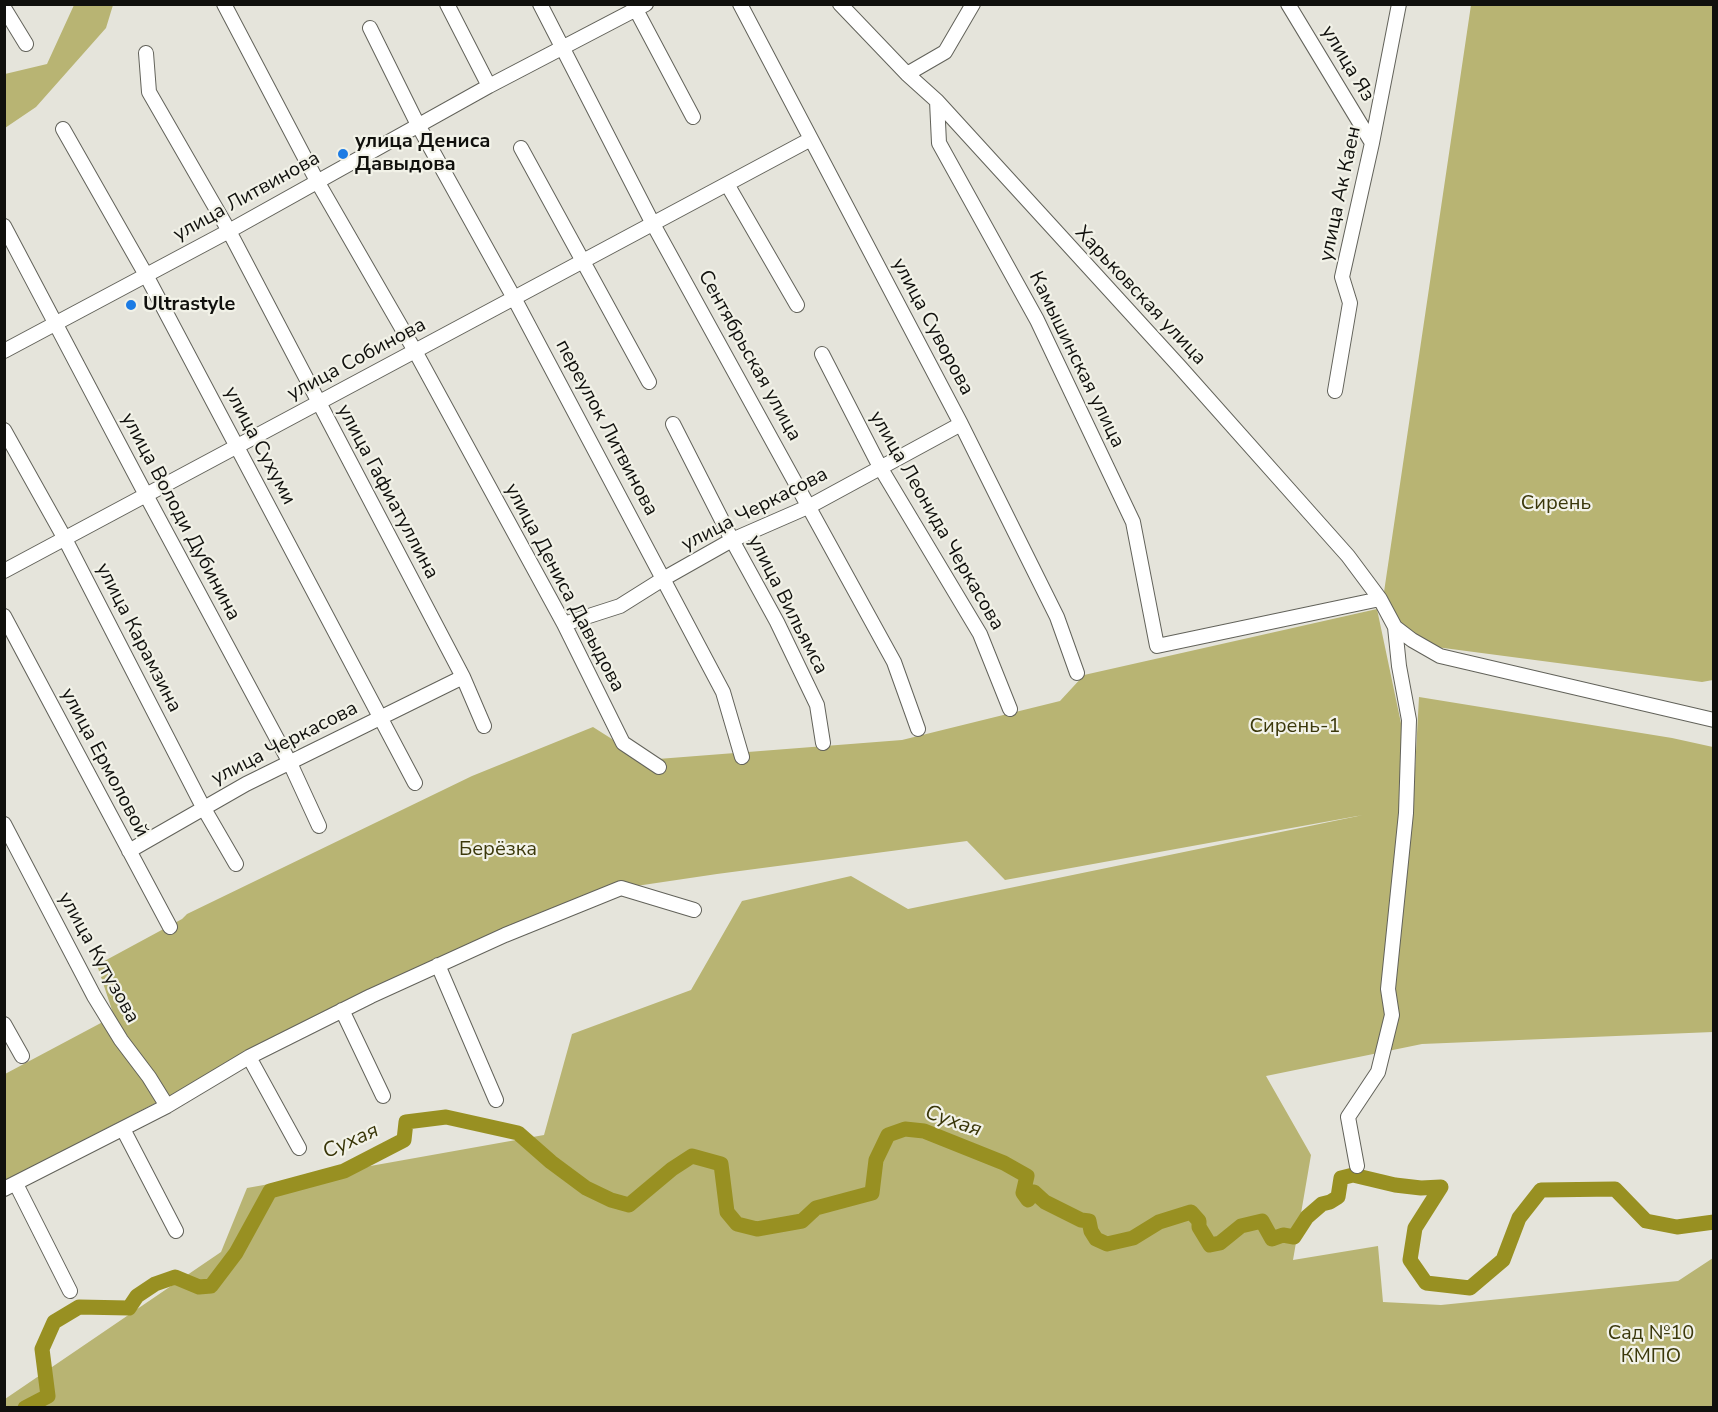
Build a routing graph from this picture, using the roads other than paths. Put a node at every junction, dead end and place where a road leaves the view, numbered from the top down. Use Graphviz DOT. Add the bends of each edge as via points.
graph roads {
  1 [pos="224,4"];
  2 [pos="447,4"];
  3 [pos="540,4"];
  4 [pos="740,4"];
  5 [pos="840,4"];
  6 [pos="973,4"];
  7 [pos="1288,4"];
  8 [pos="1399,4"];
  9 [pos="638,6"];
  10 [pos="4,8"];
  11 [pos="370,28"];
  12 [pos="26,44"];
  13 [pos="561,49"];
  14 [pos="146,53"];
  15 [pos="907,74"];
  16 [pos="489,86"];
  17 [pos="937,102"];
  18 [pos="693,117"];
  19 [pos="418,125"];
  20 [pos="63,129"];
  21 [pos="811,139"];
  22 [pos="1372,143"];
  23 [pos="521,148"];
  24 [pos="317,181"];
  25 [pos="727,184"];
  26 [pos="653,224"];
  27 [pos="4,226"];
  28 [pos="229,231"];
  29 [pos="582,262"];
  30 [pos="146,275"];
  31 [pos="514,298"];
  32 [pos="797,305"];
  33 [pos="55,324"];
  34 [pos="4,351"];
  35 [pos="415,351"];
  36 [pos="822,354"];
  37 [pos="649,382"];
  38 [pos="1335,391"];
  39 [pos="318,403"];
  40 [pos="674,424"];
  41 [pos="961,424"];
  42 [pos="4,430"];
  43 [pos="237,446"];
  44 [pos="880,467"];
  45 [pos="146,495"];
  46 [pos="810,506"];
  47 [pos="65,539"];
  48 [pos="732,540"];
  49 [pos="4,571"];
  50 [pos="663,579"];
  51 [pos="1380,599"];
  52 [pos="4,616"];
  53 [pos="564,624"];
  54 [pos="1395,627"];
  55 [pos="1077,673"];
  56 [pos="463,677"];
  57 [pos="1010,709"];
  58 [pos="380,718"];
  59 [pos="1713,720"];
  60 [pos="484,726"];
  61 [pos="918,729"];
  62 [pos="823,743"];
  63 [pos="742,758"];
  64 [pos="290,763"];
  65 [pos="659,767"];
  66 [pos="415,783"];
  67 [pos="203,807"];
  68 [pos="4,825"];
  69 [pos="320,826"];
  70 [pos="129,851"];
  71 [pos="236,864"];
  72 [pos="694,910"];
  73 [pos="170,927"];
  74 [pos="438,965"];
  75 [pos="342,1010"];
  76 [pos="4,1024"];
  77 [pos="22,1056"];
  78 [pos="249,1057"];
  79 [pos="383,1096"];
  80 [pos="496,1100"];
  81 [pos="167,1106"];
  82 [pos="123,1129"];
  83 [pos="299,1148"];
  84 [pos="1357,1166"];
  85 [pos="10,1187"];
  86 [pos="176,1231"];
  87 [pos="70,1291"];
  1 -- 24 [label="street, улица Дениса Давыдова"];
  2 -- 16 [label="street"];
  3 -- 13 [label="street, Сентябрьская улица"];
  4 -- 21 [label="street, улица Суворова"];
  5 -- 15 [label="street, Харьковская улица"];
  6 -- 15 [label="street" via="945,52"];
  7 -- 22 [label="street, улица Яз"];
  8 -- 22 [label="street, улица Ак Каен"];
  9 -- 13 [label="street, улица Литвинова"];
  9 -- 18 [label="street, улица Литвинова"];
  10 -- 12 [label="street"];
  11 -- 19 [label="street, переулок Литвинова"];
  13 -- 16 [label="street, улица Литвинова"];
  13 -- 26 [label="street, Сентябрьская улица"];
  14 -- 28 [label="street, улица Гафиатуллина" via="148,92"];
  15 -- 17 [label="street, Харьковская улица"];
  16 -- 19 [label="street, улица Литвинова"];
  17 -- 51 [label="street, Харьковская улица" via="1179,366 1348,556"];
  17 -- 51 [label="street, Камышинская улица" via="939,143 1037,320 1133,522 1157,646"];
  19 -- 24 [label="street, улица Литвинова"];
  19 -- 31 [label="street, переулок Литвинова"];
  20 -- 30 [label="street, улица Сухуми"];
  21 -- 25 [label="street, улица Собинова"];
  21 -- 41 [label="street, улица Суворова"];
  22 -- 38 [label="street, улица Ак Каен" via="1342,277 1350,303"];
  23 -- 29 [label="street"];
  24 -- 28 [label="street, улица Литвинова"];
  24 -- 35 [label="street, улица Дениса Давыдова"];
  25 -- 26 [label="street, улица Собинова"];
  25 -- 32 [label="street"];
  26 -- 29 [label="street, улица Собинова"];
  26 -- 46 [label="street, Сентябрьская улица"];
  27 -- 33 [label="street, улица Володи Дубинина"];
  28 -- 30 [label="street, улица Литвинова"];
  28 -- 39 [label="street, улица Гафиатуллина"];
  29 -- 31 [label="street, улица Собинова"];
  29 -- 37 [label="street"];
  30 -- 33 [label="street, улица Литвинова"];
  30 -- 43 [label="street, улица Сухуми"];
  31 -- 35 [label="street, улица Собинова"];
  31 -- 50 [label="street, переулок Литвинова"];
  33 -- 34 [label="street, улица Литвинова"];
  33 -- 45 [label="street, улица Володи Дубинина"];
  35 -- 39 [label="street, улица Собинова"];
  35 -- 53 [label="street, улица Дениса Давыдова"];
  36 -- 44 [label="street, улица Леонида Черкасова"];
  39 -- 43 [label="street, улица Собинова"];
  39 -- 56 [label="street, улица Гафиатуллина"];
  40 -- 48 [label="street, улица Вильямса"];
  41 -- 44 [label="street, улица Черкасова"];
  41 -- 55 [label="street, улица Суворова" via="1057,616"];
  42 -- 47 [label="street, улица Карамзина"];
  43 -- 45 [label="street, улица Собинова"];
  43 -- 58 [label="street, улица Сухуми"];
  44 -- 46 [label="street, улица Черкасова"];
  44 -- 57 [label="street, улица Леонида Черкасова" via="980,634"];
  45 -- 47 [label="street, улица Собинова"];
  45 -- 64 [label="street, улица Володи Дубинина"];
  46 -- 48 [label="street, улица Черкасова"];
  46 -- 61 [label="street, Сентябрьская улица" via="894,662"];
  47 -- 49 [label="street, улица Собинова"];
  47 -- 67 [label="street, улица Карамзина"];
  48 -- 50 [label="street, улица Черкасова"];
  48 -- 62 [label="street, улица Вильямса" via="817,705"];
  50 -- 53 [label="street, улица Черкасова" via="620,606"];
  50 -- 63 [label="street, переулок Литвинова" via="723,692"];
  51 -- 54 [label="street, Харьковская улица"];
  52 -- 70 [label="street, улица Ермоловой"];
  53 -- 65 [label="street, улица Дениса Давыдова" via="623,743"];
  54 -- 59 [label="street" via="1440,656"];
  54 -- 84 [label="street" via="1408,720 1406,813 1388,989 1392,1015 1378,1072 1348,1117"];
  56 -- 58 [label="street, улица Черкасова"];
  56 -- 60 [label="street, улица Гафиатуллина"];
  58 -- 64 [label="street, улица Черкасова"];
  58 -- 66 [label="street, улица Сухуми"];
  64 -- 67 [label="street, улица Черкасова"];
  64 -- 69 [label="street, улица Володи Дубинина"];
  67 -- 70 [label="street, улица Черкасова"];
  67 -- 71 [label="street, улица Карамзина"];
  68 -- 81 [label="street, улица Кутузова" via="94,996"];
  70 -- 73 [label="street, улица Ермоловой"];
  72 -- 74 [label="street" via="621,888"];
  74 -- 75 [label="street"];
  74 -- 80 [label="street"];
  75 -- 78 [label="street"];
  75 -- 79 [label="street"];
  76 -- 77 [label="street"];
  78 -- 81 [label="street"];
  78 -- 83 [label="street"];
  81 -- 82 [label="street"];
  82 -- 85 [label="street"];
  82 -- 86 [label="street"];
  85 -- 87 [label="street"];
}
